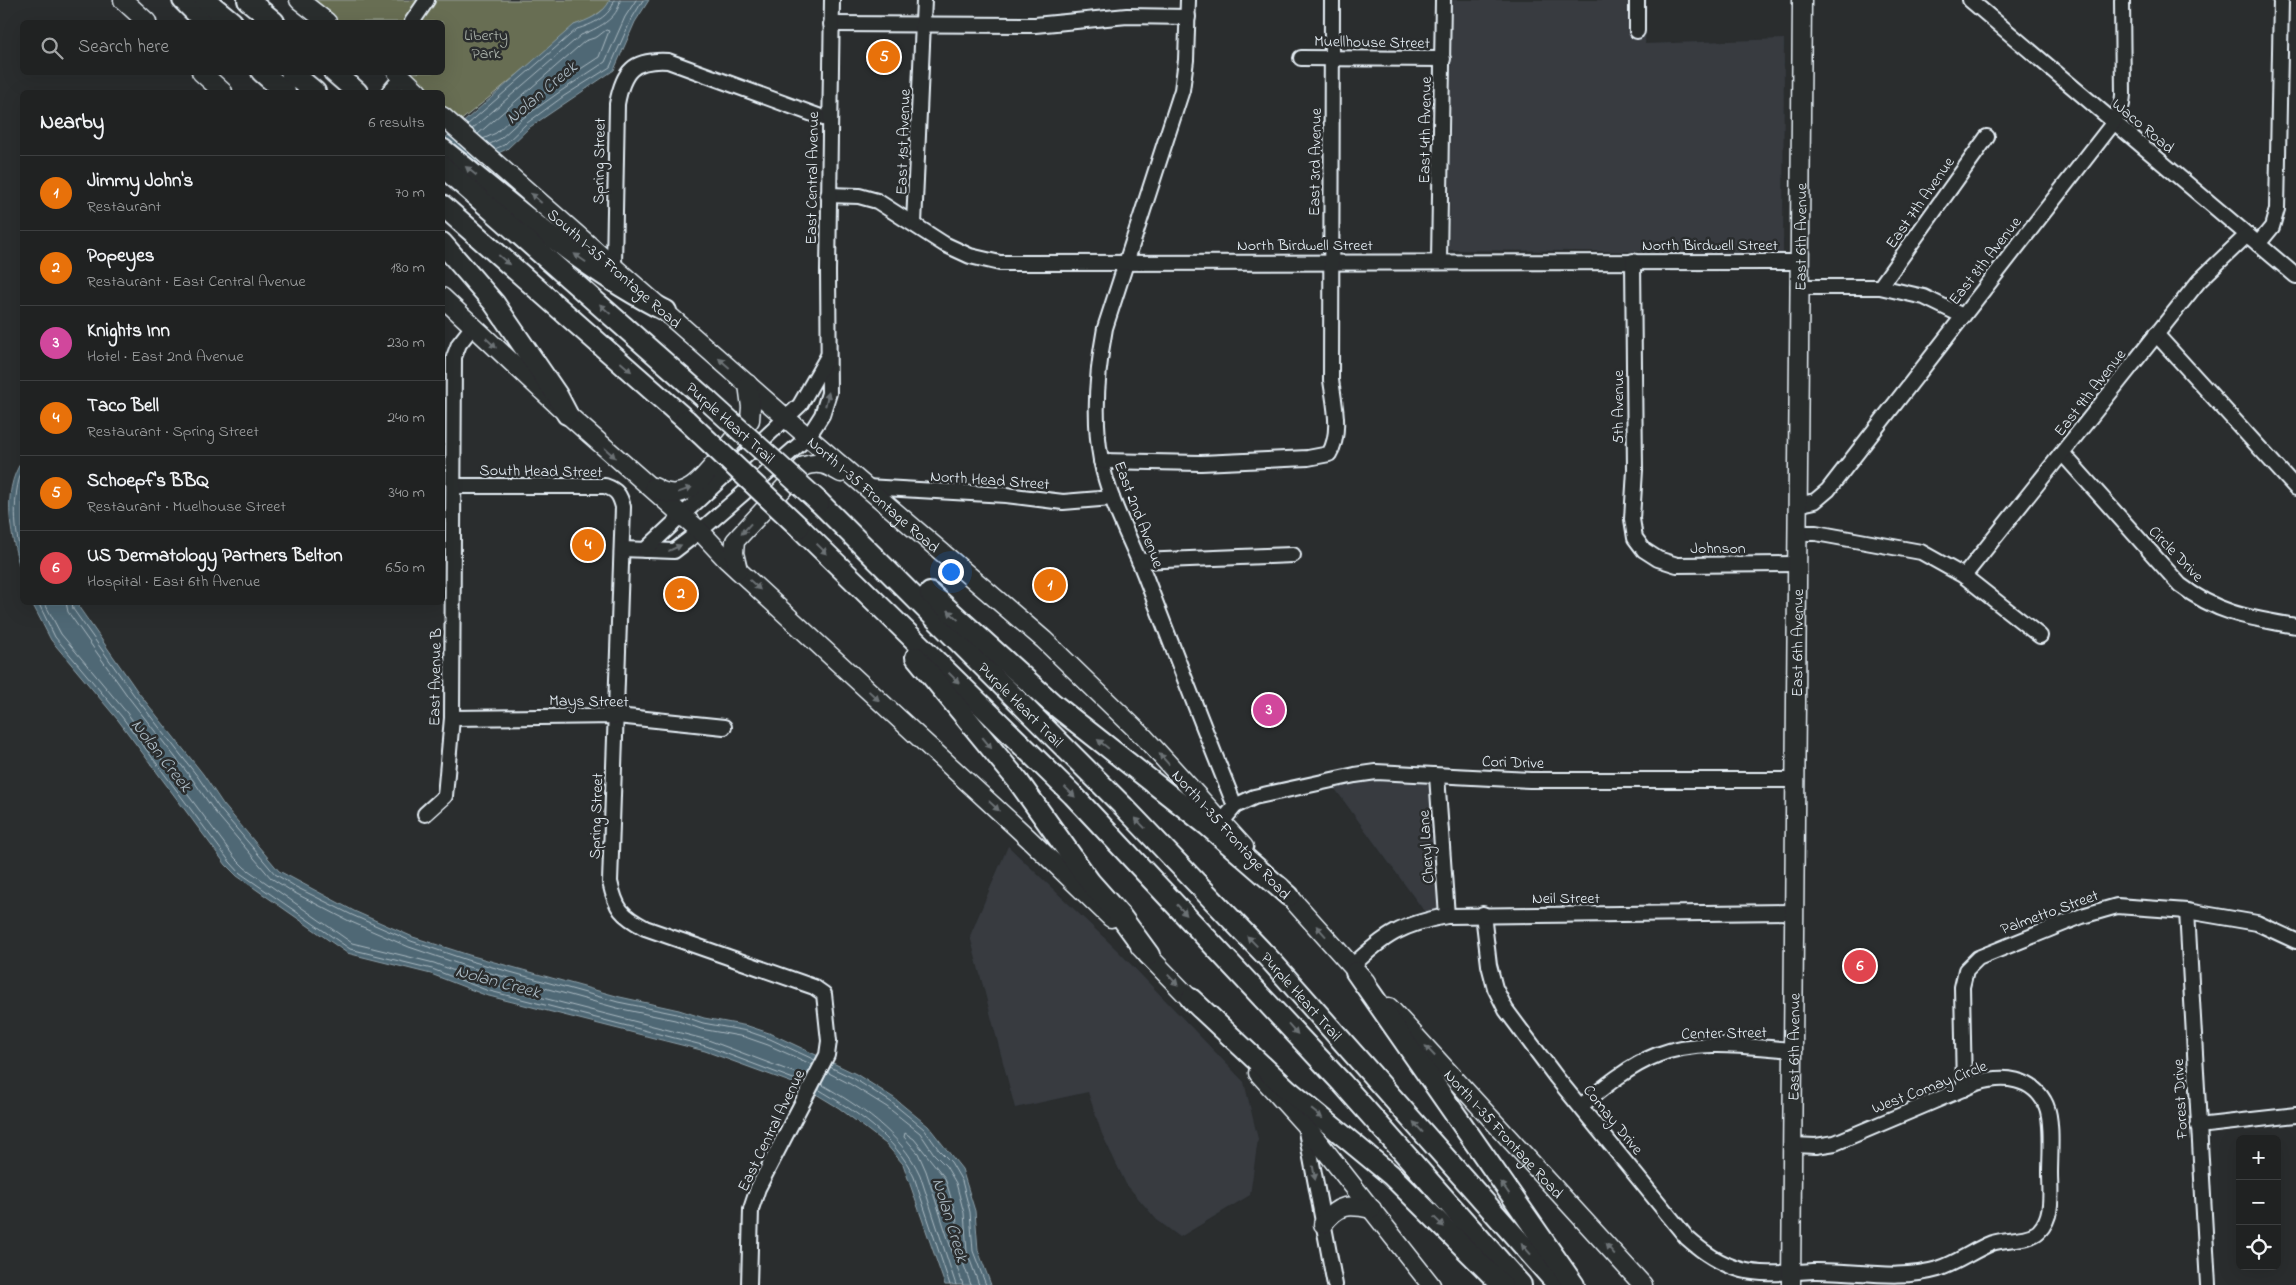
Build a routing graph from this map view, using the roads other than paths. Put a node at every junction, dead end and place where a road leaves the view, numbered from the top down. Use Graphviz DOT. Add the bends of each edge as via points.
graph roads {
  1 [pos="123,0"];
  2 [pos="183,0"];
  3 [pos="205,0"];
  4 [pos="248,0"];
  5 [pos="299,0"];
  6 [pos="427,0"];
  7 [pos="832,0"];
  8 [pos="924,0"];
  9 [pos="1188,0"];
  10 [pos="1332,0"];
  11 [pos="1443,0"];
  12 [pos="1637,0"];
  13 [pos="1802,0"];
  14 [pos="1970,0"];
  15 [pos="2122,0"];
  16 [pos="2281,0"];
  17 [pos="1188,17"];
  18 [pos="145,20"];
  19 [pos="203,20"];
  20 [pos="230,20"];
  21 [pos="272,20"];
  22 [pos="324,20"];
  23 [pos="413,20"];
  24 [pos="831,24"];
  25 [pos="924,26"];
  26 [pos="1637,30"];
  27 [pos="1301,58"];
  28 [pos="1332,58"];
  29 [pos="1443,60"];
  30 [pos="204,75"];
  31 [pos="265,75"];
  32 [pos="295,75"];
  33 [pos="408,83"];
  34 [pos="221,90"];
  35 [pos="283,90"];
  36 [pos="313,90"];
  37 [pos="393,90"];
  38 [pos="445,119"];
  39 [pos="829,120"];
  40 [pos="2114,122"];
  41 [pos="1987,137"];
  42 [pos="445,152"];
  43 [pos="445,168"];
  44 [pos="828,195"];
  45 [pos="495,201"];
  46 [pos="445,208"];
  47 [pos="914,224"];
  48 [pos="2253,240"];
  49 [pos="445,245"];
  50 [pos="1330,261"];
  51 [pos="1439,261"];
  52 [pos="1633,261"];
  53 [pos="1799,262"];
  54 [pos="1124,263"];
  55 [pos="614,265"];
  56 [pos="2296,276"];
  57 [pos="1798,287"];
  58 [pos="1880,287"];
  59 [pos="445,300"];
  60 [pos="666,312"];
  61 [pos="1963,316"];
  62 [pos="473,326"];
  63 [pos="2156,334"];
  64 [pos="828,356"];
  65 [pos="748,384"];
  66 [pos="567,414"];
  67 [pos="787,419"];
  68 [pos="808,437"];
  69 [pos="2063,454"];
  70 [pos="1101,461"];
  71 [pos="627,468"];
  72 [pos="454,486"];
  73 [pos="866,487"];
  74 [pos="2296,488"];
  75 [pos="1112,498"];
  76 [pos="621,500"];
  77 [pos="1797,505"];
  78 [pos="682,515"];
  79 [pos="700,532"];
  80 [pos="1797,533"];
  81 [pos="855,536"];
  82 [pos="622,548"];
  83 [pos="645,550"];
  84 [pos="1644,550"];
  85 [pos="1292,555"];
  86 [pos="1139,561"];
  87 [pos="1796,564"];
  88 [pos="738,570"];
  89 [pos="845,570"];
  90 [pos="1964,576"];
  91 [pos="2296,626"];
  92 [pos="2040,636"];
  93 [pos="617,716"];
  94 [pos="452,718"];
  95 [pos="724,727"];
  96 [pos="1437,776"];
  97 [pos="1795,780"];
  98 [pos="1235,806"];
  99 [pos="425,814"];
  100 [pos="1221,823"];
  101 [pos="1289,896"];
  102 [pos="1794,912"];
  103 [pos="2187,912"];
  104 [pos="1483,914"];
  105 [pos="1447,916"];
  106 [pos="2296,941"];
  107 [pos="1149,955"];
  108 [pos="1354,969"];
  109 [pos="824,994"];
  110 [pos="1191,999"];
  111 [pos="1794,1050"];
  112 [pos="1964,1089"];
  113 [pos="1581,1106"];
  114 [pos="2296,1115"];
  115 [pos="1305,1125"];
  116 [pos="2198,1126"];
  117 [pos="1793,1145"];
  118 [pos="1372,1208"];
  119 [pos="1324,1224"];
  120 [pos="1792,1279"];
  121 [pos="749,1285"];
  122 [pos="1335,1285"];
  123 [pos="1432,1285"];
  124 [pos="1502,1285"];
  125 [pos="1521,1285"];
  126 [pos="1558,1285"];
  127 [pos="1574,1285"];
  128 [pos="1643,1285"];
  129 [pos="2208,1285"];
  1 -- 18 [label="main road"];
  2 -- 19 [label="highway"];
  3 -- 20 [label="highway"];
  4 -- 21 [label="highway"];
  5 -- 22 [label="main road"];
  6 -- 23 [label="street"];
  7 -- 24 [label="street, East Central Avenue"];
  8 -- 25 [label="street, East 1st Avenue"];
  9 -- 17 [label="street, East 2nd Avenue"];
  10 -- 28 [label="street, East 3rd Avenue"];
  11 -- 29 [label="street, East 4th Avenue"];
  12 -- 26 [label="street"];
  13 -- 53 [label="main road, East 6th Avenue"];
  14 -- 40 [label="street, Waco Road"];
  15 -- 40 [label="street, East 8th Avenue" via="2123,95"];
  16 -- 48 [label="street, East 9th Avenue" via="2277,209 2272,226"];
  17 -- 25 [label="street" via="1127,16 1035,25"];
  17 -- 54 [label="street, East 2nd Avenue" via="1182,90"];
  24 -- 25 [label="street"];
  24 -- 39 [label="street, East Central Avenue"];
  25 -- 47 [label="street, East 1st Avenue"];
  27 -- 28 [label="street, Muellhouse Street"];
  28 -- 29 [label="street, Muellhouse Street"];
  28 -- 50 [label="street, East 3rd Avenue"];
  29 -- 51 [label="street, East 4th Avenue"];
  30 -- 34 [label="main road"];
  31 -- 35 [label="highway"];
  32 -- 36 [label="highway"];
  33 -- 37 [label="street"];
  55 -- 38 [label="main road, South I-35 Frontage Road, one-way"];
  39 -- 44 [label="street, East Central Avenue"];
  39 -- 55 [label="street, Spring Street" via="668,61 637,64 623,80 617,104"];
  40 -- 48 [label="street, Waco Road"];
  40 -- 61 [label="street, East 8th Avenue"];
  41 -- 58 [label="street, East 7th Avenue"];
  45 -- 42 [label="highway, one-way"];
  43 -- 45 [label="highway, Purple Heart Trail"];
  44 -- 47 [label="street, North Birdwell Street" via="860,196 877,201"];
  44 -- 64 [label="street, East Central Avenue"];
  60 -- 45 [label="highway, one-way" via="636,297"];
  81 -- 45 [label="highway, Purple Heart Trail, one-way, bridge"];
  46 -- 89 [label="highway, Purple Heart Trail, one-way, bridge" via="686,420"];
  47 -- 54 [label="street, North Birdwell Street" via="970,256 1000,263"];
  48 -- 56 [label="street, Waco Road"];
  48 -- 63 [label="street, East 9th Avenue" via="2199,281"];
  49 -- 66 [label="highway" via="494,303"];
  50 -- 51 [label="street, North Birdwell Street"];
  50 -- 54 [label="street, North Birdwell Street"];
  50 -- 70 [label="street, East 3rd Avenue" via="1335,444 1329,454 1308,458 1201,463"];
  51 -- 52 [label="street, North Birdwell Street"];
  52 -- 53 [label="street, North Birdwell Street"];
  52 -- 84 [label="street, 5th Avenue" via="1635,470 1632,519 1635,538"];
  53 -- 57 [label="main road, East 6th Avenue"];
  54 -- 70 [label="street, East 2nd Avenue" via="1105,328 1098,368 1097,433"];
  55 -- 60 [label="main road, South I-35 Frontage Road"];
  57 -- 58 [label="street"];
  57 -- 77 [label="main road, East 6th Avenue"];
  58 -- 61 [label="street" via="1924,297"];
  59 -- 62 [label="main road"];
  65 -- 60 [label="main road, South I-35 Frontage Road, one-way"];
  61 -- 77 [label="street, East 8th Avenue" via="1828,490 1815,501"];
  62 -- 66 [label="main road, one-way"];
  62 -- 72 [label="street, East Avenue B" via="458,344 454,357"];
  63 -- 69 [label="street, East 9th Avenue"];
  63 -- 74 [label="street"];
  64 -- 67 [label="street, East Central Avenue" via="810,390"];
  68 -- 64 [label="street, East Central Avenue, one-way" via="822,415 829,393"];
  65 -- 67 [label="main road, South I-35 Frontage Road"];
  71 -- 65 [label="main road, one-way" via="658,490 672,494 700,483 750,420"];
  66 -- 71 [label="main road, one-way"];
  67 -- 68 [label="main road, North I-35 Frontage Road"];
  67 -- 78 [label="street, East Central Avenue"];
  68 -- 73 [label="main road, North I-35 Frontage Road"];
  68 -- 79 [label="street, East Central Avenue"];
  69 -- 90 [label="street, East 9th Avenue"];
  69 -- 91 [label="street, Circle Drive" via="2180,585 2200,600 2244,617"];
  70 -- 75 [label="street, East 2nd Avenue"];
  71 -- 78 [label="main road"];
  72 -- 76 [label="street, South Head Street" via="605,486 615,490"];
  72 -- 94 [label="street, East Avenue B"];
  73 -- 75 [label="street, North Head Street" via="1006,495 1063,502"];
  73 -- 88 [label="main road, one-way" via="824,464 804,466 735,541"];
  100 -- 73 [label="main road, North I-35 Frontage Road, one-way" via="1106,698 998,598"];
  75 -- 86 [label="street, East 2nd Avenue"];
  76 -- 82 [label="street, Spring Street"];
  77 -- 80 [label="main road, East 6th Avenue"];
  78 -- 79 [label="main road"];
  78 -- 83 [label="street, East Central Avenue"];
  83 -- 79 [label="street, East Central Avenue, one-way" via="674,551"];
  79 -- 88 [label="main road"];
  80 -- 87 [label="main road, East 6th Avenue"];
  80 -- 90 [label="street" via="1816,533 1921,552"];
  101 -- 81 [label="highway, one-way" via="1207,825 1032,686 919,583"];
  126 -- 81 [label="highway, Purple Heart Trail, one-way" via="1273,963 1123,806"];
  82 -- 83 [label="street, East Central Avenue"];
  82 -- 93 [label="street, Spring Street"];
  84 -- 87 [label="street, Johnson" via="1677,565"];
  85 -- 86 [label="street"];
  86 -- 98 [label="street, East 2nd Avenue"];
  87 -- 97 [label="main road, East 6th Avenue"];
  88 -- 107 [label="main road, one-way" via="1048,856"];
  89 -- 107 [label="highway, one-way" via="1002,760 1090,882"];
  89 -- 125 [label="highway, Purple Heart Trail, one-way" via="1073,795 1310,1048"];
  90 -- 92 [label="street"];
  93 -- 94 [label="street, Mays Street"];
  93 -- 95 [label="street, Mays Street"];
  93 -- 109 [label="street, Spring Street" via="610,882 615,902 627,918 645,928 814,987"];
  94 -- 99 [label="street, East Avenue B" via="445,796"];
  96 -- 97 [label="street, Cori Drive" via="1530,780"];
  96 -- 98 [label="street, Cori Drive" via="1398,772 1355,774 1254,797"];
  96 -- 105 [label="street, Cheryl Lane"];
  97 -- 102 [label="main road, East 6th Avenue"];
  98 -- 100 [label="street"];
  100 -- 101 [label="main road, North I-35 Frontage Road"];
  108 -- 101 [label="main road, North I-35 Frontage Road, one-way"];
  102 -- 104 [label="street, Neil Street"];
  102 -- 111 [label="main road, East 6th Avenue"];
  103 -- 106 [label="street, Palmetto Street" via="2257,922"];
  103 -- 112 [label="street, Palmetto Street" via="2125,905 2105,908 1989,953 1971,964 1964,975 1962,987"];
  103 -- 116 [label="street, Forest Drive"];
  104 -- 105 [label="street, Neil Street"];
  104 -- 113 [label="street, Comay Drive" via="1485,942 1495,988 1525,1038"];
  105 -- 108 [label="street, Neil Street" via="1423,920 1378,942"];
  107 -- 110 [label="main road, one-way"];
  127 -- 108 [label="highway, one-way"];
  128 -- 108 [label="main road, North I-35 Frontage Road, one-way"];
  109 -- 121 [label="street, East Central Avenue" via="829,1041 827,1055 758,1188 750,1227"];
  110 -- 115 [label="main road"];
  110 -- 124 [label="highway, one-way" via="1288,1090 1391,1175"];
  111 -- 113 [label="street, Center Street" via="1697,1046 1673,1050 1641,1062"];
  111 -- 117 [label="main road, East 6th Avenue"];
  112 -- 117 [label="street, West Comay Circle" via="1835,1143"];
  112 -- 120 [label="street, West Comay Circle" via="1992,1078 2004,1078 2029,1087 2041,1098 2047,1110 2050,1160 2048,1216 2039,1231 2030,1236 2001,1240 1924,1272 1813,1271"];
  113 -- 120 [label="street, Comay Drive" via="1687,1238 1705,1254 1740,1270"];
  114 -- 116 [label="street"];
  115 -- 118 [label="main road"];
  115 -- 119 [label="street, one-way"];
  116 -- 129 [label="street, Forest Drive"];
  117 -- 120 [label="main road, East 6th Avenue"];
  118 -- 119 [label="main road" via="1341,1207"];
  118 -- 123 [label="main road"];
  119 -- 122 [label="street"];
}
